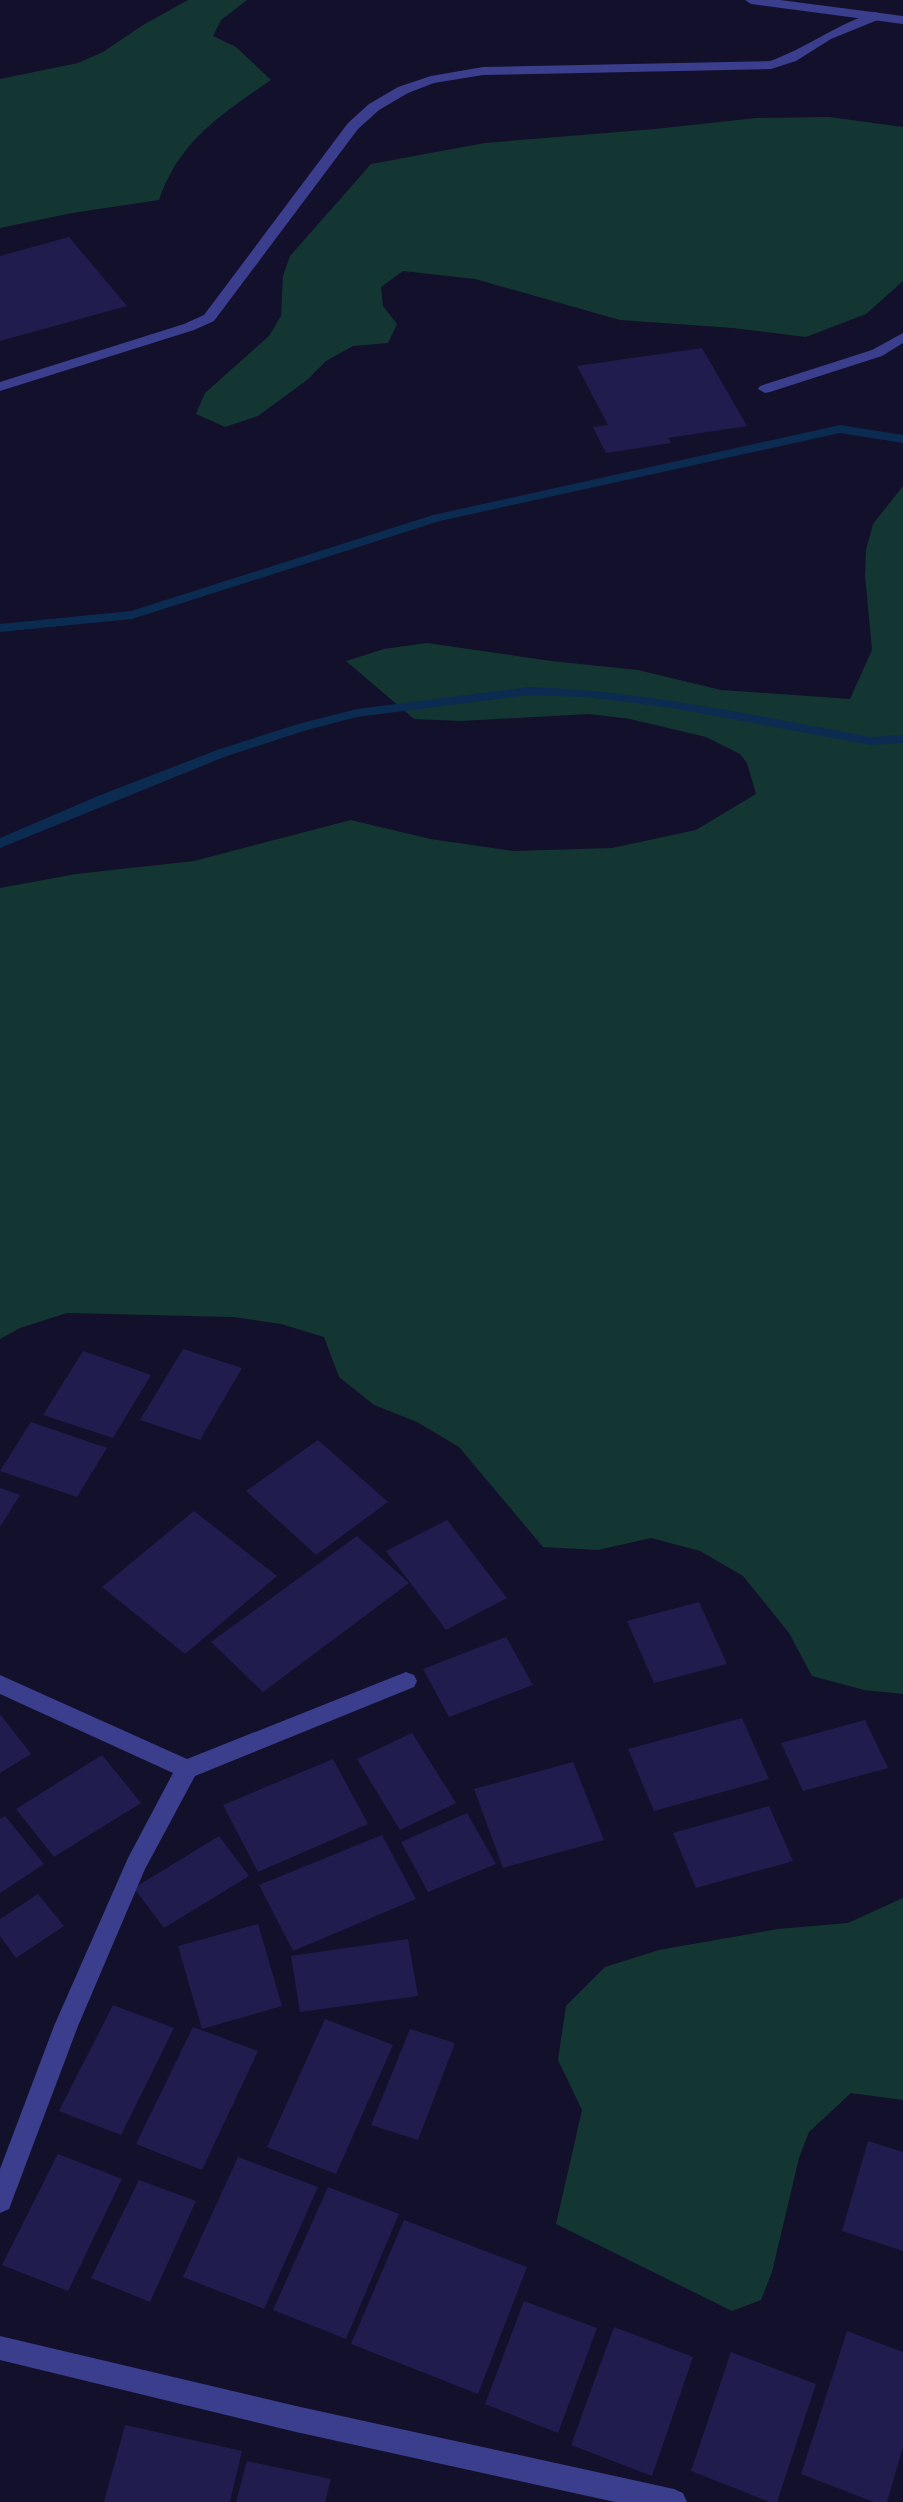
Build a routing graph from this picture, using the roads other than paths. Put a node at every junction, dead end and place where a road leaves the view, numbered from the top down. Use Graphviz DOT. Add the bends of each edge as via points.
graph roads {
  1 [pos="751,0"];
  2 [pos="876,16"];
  3 [pos="903,20"];
  4 [pos="903,337"];
  5 [pos="0,387"];
  6 [pos="765,388"];
  7 [pos="406,1681"];
  8 [pos="0,1684"];
  9 [pos="187,1769"];
  10 [pos="0,2201"];
  11 [pos="0,2348"];
  12 [pos="674,2502"];
  1 -- 2 [label="street"];
  2 -- 3 [label="street"];
  2 -- 5 [label="street" via="771,65 484,71 403,90 373,107 353,126 209,318"];
  4 -- 6 [label="street" via="877,353"];
  7 -- 9 [label="street"];
  8 -- 9 [label="street"];
  9 -- 10 [label="street" via="136,1865 66,2026"];
  11 -- 12 [label="street"];
}
